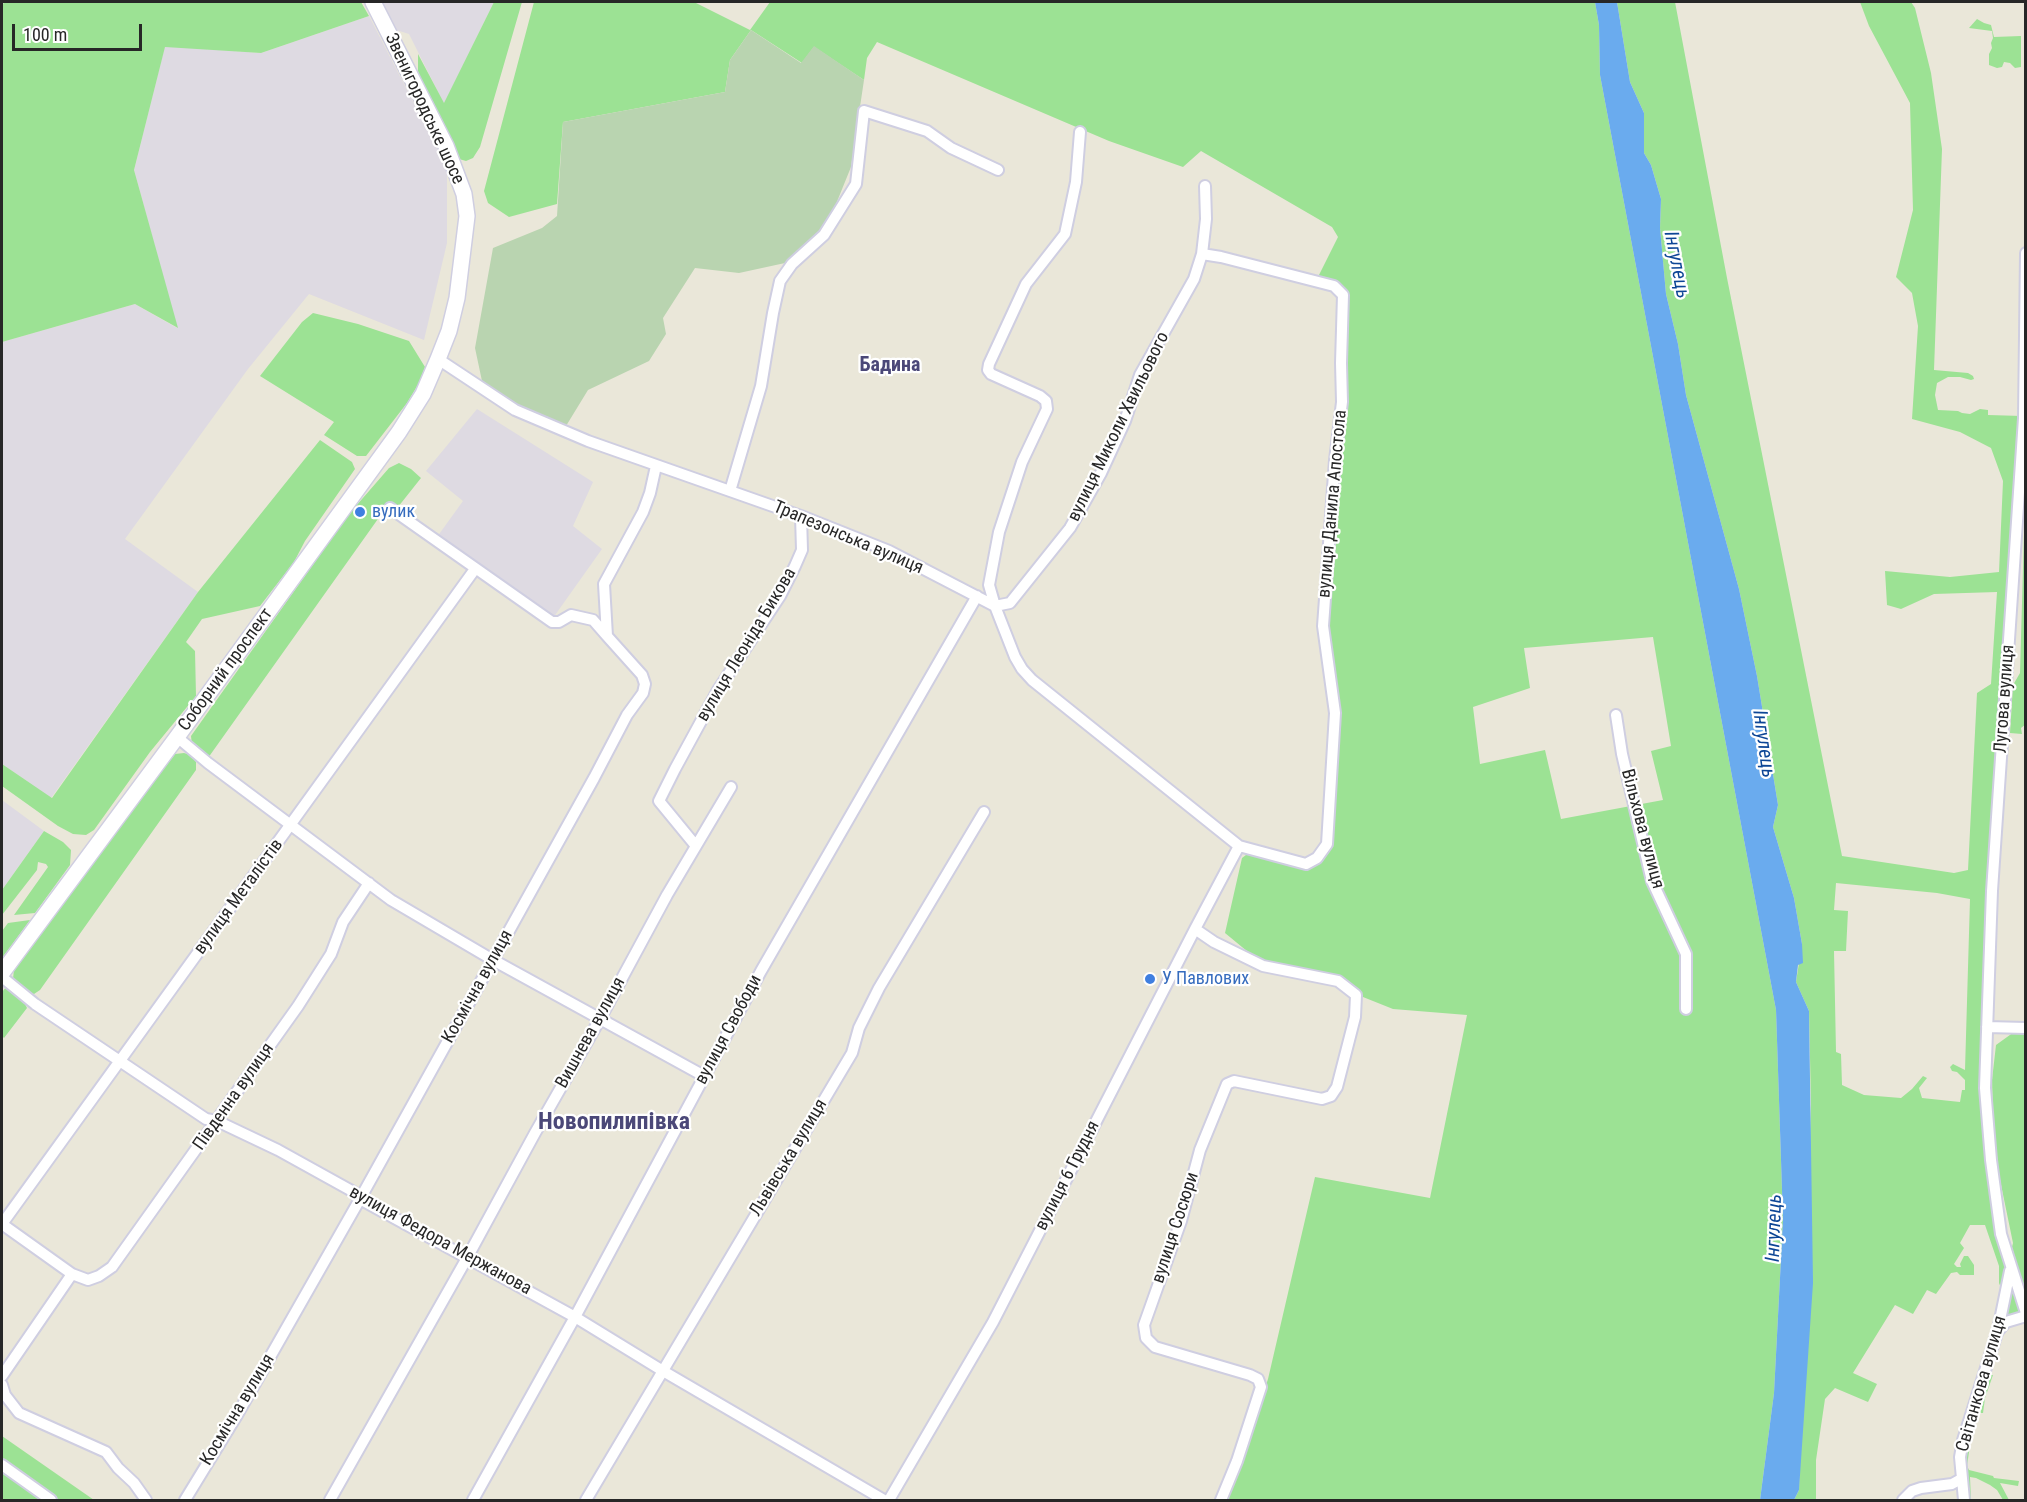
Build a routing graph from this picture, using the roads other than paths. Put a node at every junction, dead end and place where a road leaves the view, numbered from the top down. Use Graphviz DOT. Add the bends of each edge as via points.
graph roads {
  1 [pos="373,2"];
  2 [pos="1080,132"];
  3 [pos="998,170"];
  4 [pos="1205,186"];
  5 [pos="2025,253"];
  6 [pos="1202,254"];
  7 [pos="438,359"];
  8 [pos="656,466"];
  9 [pos="730,491"];
  10 [pos="390,507"];
  11 [pos="801,516"];
  12 [pos="475,569"];
  13 [pos="977,596"];
  14 [pos="995,606"];
  15 [pos="607,636"];
  16 [pos="1616,716"];
  17 [pos="177,737"];
  18 [pos="731,787"];
  19 [pos="984,812"];
  20 [pos="292,824"];
  21 [pos="696,846"];
  22 [pos="1239,846"];
  23 [pos="369,884"];
  24 [pos="1195,929"];
  25 [pos="493,960"];
  26 [pos="2,975"];
  27 [pos="1686,1009"];
  28 [pos="600,1019"];
  29 [pos="1987,1027"];
  30 [pos="2025,1028"];
  31 [pos="120,1062"];
  32 [pos="704,1076"];
  33 [pos="217,1121"];
  34 [pos="360,1199"];
  35 [pos="2,1224"];
  36 [pos="467,1258"];
  37 [pos="2011,1267"];
  38 [pos="72,1274"];
  39 [pos="2025,1315"];
  40 [pos="575,1317"];
  41 [pos="1998,1330"];
  42 [pos="663,1371"];
  43 [pos="2,1376"];
  44 [pos="2,1384"];
  45 [pos="2,1465"];
  46 [pos="1961,1479"];
  47 [pos="51,1500"];
  48 [pos="146,1500"];
  49 [pos="185,1500"];
  50 [pos="330,1500"];
  51 [pos="473,1500"];
  52 [pos="586,1500"];
  53 [pos="884,1500"];
  54 [pos="889,1500"];
  55 [pos="1221,1500"];
  56 [pos="1903,1500"];
  57 [pos="1964,1500"];
  1 -- 7 [label="main road, Звенигородське шосе" via="446,146 464,194 467,216 457,298"];
  2 -- 14 [label="street" via="1076,182 1065,234 1026,284 989,364 991,374 1040,396 1047,409 1022,462 999,532 989,585"];
  3 -- 9 [label="street" via="951,148 927,131 864,111 856,184 824,235 792,264 780,281 761,386"];
  4 -- 6 [label="street, вулиця Миколи Хвильового"];
  5 -- 29 [label="street, Лугова вулиця" via="2024,418 1992,891"];
  6 -- 14 [label="street, вулиця Миколи Хвильового" via="1194,279 1140,375 1125,421 1101,473 1070,528 1010,603"];
  6 -- 22 [label="street, вулиця Данила Апостола" via="1334,286 1343,295 1342,402 1323,626 1335,713 1327,844 1317,858 1306,864"];
  7 -- 8 [label="street, Трапезонська вулиця" via="515,410"];
  7 -- 17 [label="main road, Соборний проспект" via="423,394 399,432"];
  8 -- 9 [label="street, Трапезонська вулиця"];
  8 -- 15 [label="street" via="643,513 604,584"];
  9 -- 11 [label="street, Трапезонська вулиця"];
  10 -- 12 [label="street"];
  11 -- 13 [label="street, Трапезонська вулиця" via="889,551"];
  11 -- 21 [label="street, вулиця Леоніда Бикова" via="802,550 780,596 718,690 660,801"];
  12 -- 15 [label="street, Космічна вулиця" via="552,622 571,615 593,620"];
  12 -- 20 [label="street, вулиця Металістів"];
  13 -- 14 [label="street, Трапезонська вулиця"];
  13 -- 32 [label="street, вулиця Свободи"];
  14 -- 22 [label="street" via="1015,657 1032,680"];
  15 -- 25 [label="street, Космічна вулиця" via="642,675 643,693 627,715"];
  16 -- 27 [label="street, Вільхова вулиця" via="1652,881 1686,954"];
  17 -- 20 [label="street"];
  17 -- 26 [label="main road, Соборний проспект"];
  18 -- 21 [label="street, Вишнева вулиця"];
  19 -- 42 [label="street, Львівська вулиця" via="879,988 859,1028 852,1053"];
  20 -- 23 [label="street"];
  20 -- 31 [label="street, вулиця Металістів"];
  21 -- 28 [label="street, Вишнева вулиця"];
  22 -- 24 [label="street, вулиця 6 Грудня"];
  23 -- 25 [label="street"];
  23 -- 33 [label="street, Південна вулиця" via="343,922 331,954 298,1006"];
  24 -- 54 [label="street, вулиця 6 Грудня" via="993,1322"];
  24 -- 55 [label="street, вулиця Сосюри" via="1263,966 1338,981 1356,994 1337,1087 1331,1096 1322,1099 1234,1081 1227,1084 1200,1150 1181,1221 1144,1324 1146,1338 1155,1347 1258,1379 1261,1387"];
  25 -- 28 [label="street"];
  25 -- 34 [label="street, Космічна вулиця"];
  26 -- 31 [label="street, вулиця Федора Мержанова" via="35,1004"];
  28 -- 32 [label="street"];
  28 -- 36 [label="street, Вишнева вулиця"];
  29 -- 30 [label="street"];
  29 -- 37 [label="street, Лугова вулиця" via="1991,1160 2001,1234"];
  31 -- 33 [label="street, вулиця Федора Мержанова" via="206,1119"];
  31 -- 35 [label="street, вулиця Металістів"];
  32 -- 40 [label="street, вулиця Свободи"];
  33 -- 34 [label="street, вулиця Федора Мержанова" via="278,1150"];
  33 -- 38 [label="street, Південна вулиця" via="112,1267 88,1280"];
  34 -- 36 [label="street, вулиця Федора Мержанова"];
  34 -- 49 [label="street, Космічна вулиця"];
  35 -- 38 [label="street"];
  36 -- 40 [label="street, вулиця Федора Мержанова"];
  36 -- 50 [label="street, Вишнева вулиця"];
  37 -- 39 [label="street, Лугова вулиця"];
  37 -- 41 [label="street, Світанкова вулиця"];
  38 -- 43 [label="street"];
  39 -- 41 [label="street" via="2006,1322"];
  40 -- 42 [label="street, вулиця Федора Мержанова"];
  40 -- 51 [label="street, вулиця Свободи"];
  41 -- 46 [label="street, Світанкова вулиця" via="1963,1440"];
  42 -- 52 [label="street, Львівська вулиця"];
  42 -- 53 [label="street, вулиця Федора Мержанова"];
  44 -- 48 [label="street" via="19,1413 106,1452"];
  45 -- 47 [label="street"];
  46 -- 56 [label="street" via="1911,1491"];
  46 -- 57 [label="street, Світанкова вулиця"];
}
